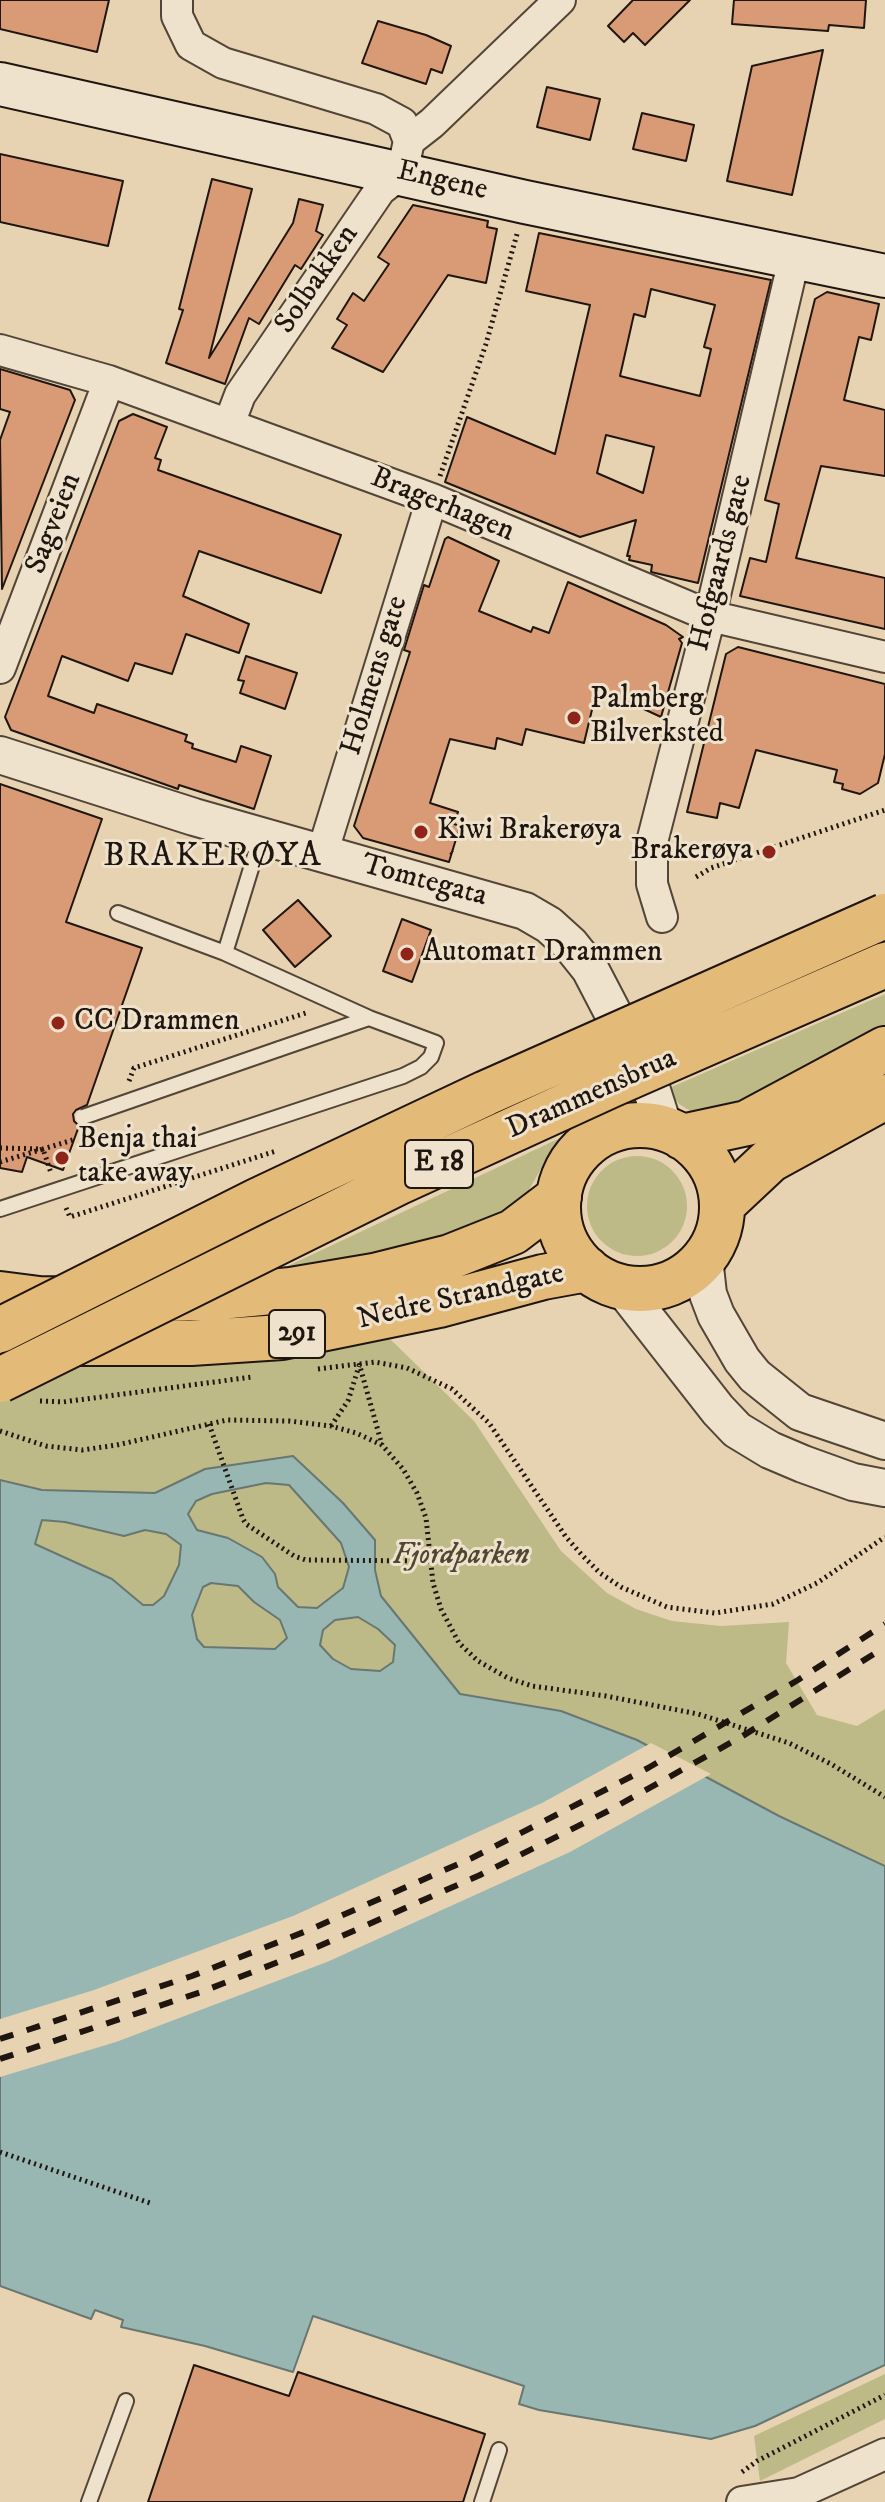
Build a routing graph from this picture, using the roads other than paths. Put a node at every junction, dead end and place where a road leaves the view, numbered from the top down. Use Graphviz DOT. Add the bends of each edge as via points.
graph roads {
  1 [pos="177,0"];
  2 [pos="560,0"];
  3 [pos="0,84"];
  4 [pos="405,157"];
  5 [pos="795,255"];
  6 [pos="885,276"];
  7 [pos="0,350"];
  8 [pos="109,381"];
  9 [pos="229,424"];
  10 [pos="432,499"];
  11 [pos="710,616"];
  12 [pos="885,657"];
  13 [pos="0,668"];
  14 [pos="0,755"];
  15 [pos="261,836"];
  16 [pos="322,854"];
  17 [pos="118,913"];
  18 [pos="885,916"];
  19 [pos="662,917"];
  20 [pos="225,953"];
  21 [pos="885,965"];
  22 [pos="369,1018"];
  23 [pos="616,1019"];
  24 [pos="885,1049"];
  25 [pos="885,1097"];
  26 [pos="83,1117"];
  27 [pos="604,1133"];
  28 [pos="673,1133"];
  29 [pos="559,1197"];
  30 [pos="722,1205"];
  31 [pos="0,1209"];
  32 [pos="704,1258"];
  33 [pos="604,1278"];
  34 [pos="0,1294"];
  35 [pos="0,1330"];
  36 [pos="0,1339"];
  37 [pos="18,1390"];
  38 [pos="885,1441"];
  39 [pos="885,1488"];
  40 [pos="126,2401"];
  41 [pos="499,2450"];
  42 [pos="885,2454"];
  43 [pos="89,2502"];
  44 [pos="482,2502"];
  45 [pos="742,2502"];
  1 -- 4 [label="street" via="177,16 191,45 223,63 376,109 402,123"];
  2 -- 4 [label="street, Solbakken" via="432,123"];
  3 -- 4 [label="main road, Engene"];
  4 -- 5 [label="main road, Engene" via="525,202"];
  4 -- 9 [label="street, Solbakken" via="240,395"];
  5 -- 6 [label="main road, Engene"];
  5 -- 11 [label="street, Hofgaards gate"];
  7 -- 8 [label="street, Bragerhagen"];
  8 -- 9 [label="street, Bragerhagen"];
  8 -- 13 [label="street, Sagveien"];
  9 -- 10 [label="street, Bragerhagen"];
  10 -- 11 [label="street, Bragerhagen"];
  10 -- 16 [label="street, Holmens gate"];
  11 -- 12 [label="street, Bragerhagen"];
  11 -- 19 [label="street, Hofgaards gate" via="652,842 652,884"];
  14 -- 15 [label="street, Tomtegata"];
  15 -- 16 [label="street, Tomtegata"];
  15 -- 20 [label="lane"];
  16 -- 23 [label="street, Tomtegata" via="525,911 570,944"];
  17 -- 20 [label="lane"];
  18 -- 35 [label="highway, Drammensbrua / E 18, bridge" via="486,1093"];
  20 -- 22 [label="lane"];
  21 -- 37 [label="highway, Drammensbrua / E 18, bridge" via="397,1183"];
  22 -- 26 [label="lane, bridge"];
  22 -- 31 [label="lane" via="436,1043 431,1057 403,1076 55,1183"];
  23 -- 27 [label="street, Tomtegata"];
  23 -- 28 [label="street, Tomtegata" via="637,1044"];
  24 -- 28 [label="highway" via="747,1123"];
  25 -- 30 [label="highway" via="770,1160"];
  27 -- 28 [label="highway" via="638,1124"];
  27 -- 29 [label="highway" via="573,1160"];
  28 -- 30 [label="highway" via="699,1149 711,1166"];
  29 -- 33 [label="highway" via="559,1217 573,1254"];
  29 -- 34 [label="highway, Nedre Strandgate / 291" via="513,1232 450,1257 374,1276 210,1298 39,1299"];
  30 -- 32 [label="highway, 291" via="720,1225"];
  32 -- 33 [label="highway, 291" via="670,1283 643,1290"];
  32 -- 38 [label="street" via="716,1315 755,1376 800,1412"];
  33 -- 36 [label="highway, Nedre Strandgate / 291" via="543,1277 282,1337 109,1345"];
  33 -- 39 [label="street" via="737,1430 803,1464"];
  40 -- 43 [label="lane"];
  41 -- 44 [label="lane"];
  42 -- 45 [label="street" via="799,2493"];
}
